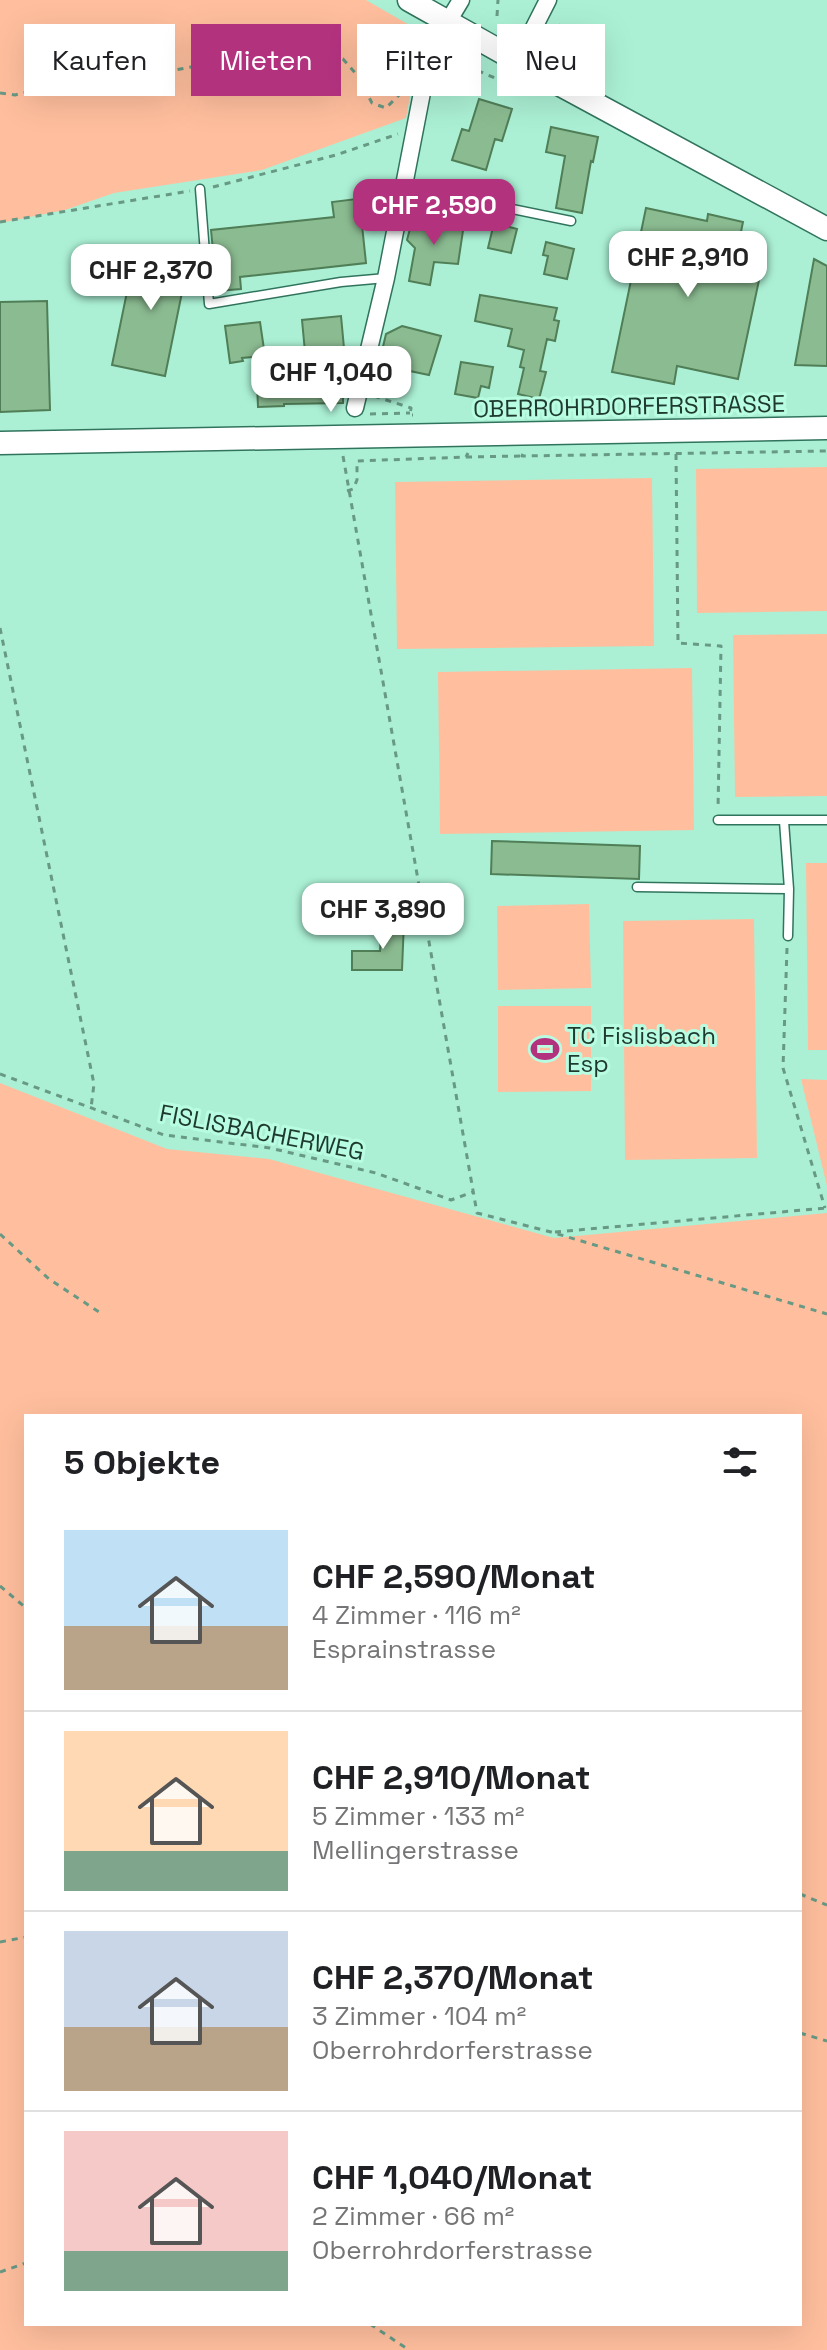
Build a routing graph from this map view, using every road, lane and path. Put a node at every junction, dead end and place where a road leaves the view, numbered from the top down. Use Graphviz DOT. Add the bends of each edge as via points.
graph roads {
  1 [pos="409,0"];
  2 [pos="461,0"];
  3 [pos="498,0"];
  4 [pos="548,0"];
  5 [pos="497,16"];
  6 [pos="448,22"];
  7 [pos="536,24"];
  8 [pos="497,57"];
  9 [pos="357,75"];
  10 [pos="0,93"];
  11 [pos="368,96"];
  12 [pos="398,96"];
  13 [pos="421,96"];
  14 [pos="572,96"];
  15 [pos="403,187"];
  16 [pos="200,189"];
  17 [pos="571,221"];
  18 [pos="827,229"];
  19 [pos="386,278"];
  20 [pos="359,405"];
  21 [pos="410,413"];
  22 [pos="423,415"];
  23 [pos="827,428"];
  24 [pos="340,437"];
  25 [pos="0,443"];
  26 [pos="525,446"];
  27 [pos="470,447"];
  28 [pos="827,451"];
  29 [pos="676,454"];
  30 [pos="522,456"];
  31 [pos="466,457"];
  32 [pos="347,491"];
  33 [pos="0,628"];
  34 [pos="718,820"];
  35 [pos="827,820"];
  36 [pos="784,821"];
  37 [pos="637,887"];
  38 [pos="789,889"];
  39 [pos="788,936"];
  40 [pos="0,1074"];
  41 [pos="91,1108"];
  42 [pos="473,1192"];
  43 [pos="826,1208"];
  44 [pos="551,1232"];
  45 [pos="0,1234"];
  46 [pos="99,1312"];
  47 [pos="827,1314"];
  48 [pos="0,1586"];
  49 [pos="24,1606"];
  50 [pos="802,1895"];
  51 [pos="827,1905"];
  52 [pos="24,1937"];
  53 [pos="0,1942"];
  54 [pos="802,2034"];
  55 [pos="827,2041"];
  56 [pos="24,2264"];
  57 [pos="0,2272"];
  58 [pos="373,2326"];
  59 [pos="409,2350"];
  1 -- 6 [label="main road"];
  2 -- 6 [label="street"];
  3 -- 5 [label="path"];
  4 -- 7 [label="street"];
  6 -- 8 [label="main road"];
  9 -- 10 [label="path" via="343,59 296,56 249,69 191,67 64,83 15,95"];
  11 -- 12 [label="path" via="386,108"];
  13 -- 15 [label="street"];
  14 -- 18 [label="main road"];
  15 -- 17 [label="lane"];
  15 -- 19 [label="street"];
  16 -- 19 [label="lane" via="209,304"];
  19 -- 20 [label="street"];
  20 -- 21 [label="path"];
  20 -- 21 [label="path" via="411,408"];
  21 -- 22 [label="path"];
  23 -- 24 [label="main road, OBERROHRDORFERSTRASSE"];
  24 -- 25 [label="main road, OBERROHRDORFERSTRASSE"];
  24 -- 32 [label="path"];
  26 -- 30 [label="path"];
  27 -- 31 [label="path"];
  28 -- 29 [label="path"];
  29 -- 30 [label="path"];
  29 -- 34 [label="path" via="678,643 721,646"];
  30 -- 31 [label="path"];
  31 -- 32 [label="path" via="357,461 357,480"];
  32 -- 42 [label="path"];
  33 -- 41 [label="path" via="94,1084"];
  34 -- 36 [label="lane"];
  35 -- 36 [label="lane"];
  36 -- 38 [label="lane"];
  37 -- 38 [label="lane"];
  38 -- 39 [label="lane"];
  39 -- 43 [label="path" via="783,1068"];
  40 -- 41 [label="path, FISLISBACHERWEG"];
  41 -- 42 [label="path, FISLISBACHERWEG" via="164,1135 270,1148 376,1173 451,1200"];
  42 -- 44 [label="path" via="477,1213"];
  43 -- 44 [label="path"];
  44 -- 47 [label="path"];
  45 -- 46 [label="path" via="49,1279"];
  48 -- 49 [label="path"];
  50 -- 51 [label="path"];
  52 -- 53 [label="path"];
  54 -- 55 [label="path"];
  56 -- 57 [label="path"];
  58 -- 59 [label="path"];
}
